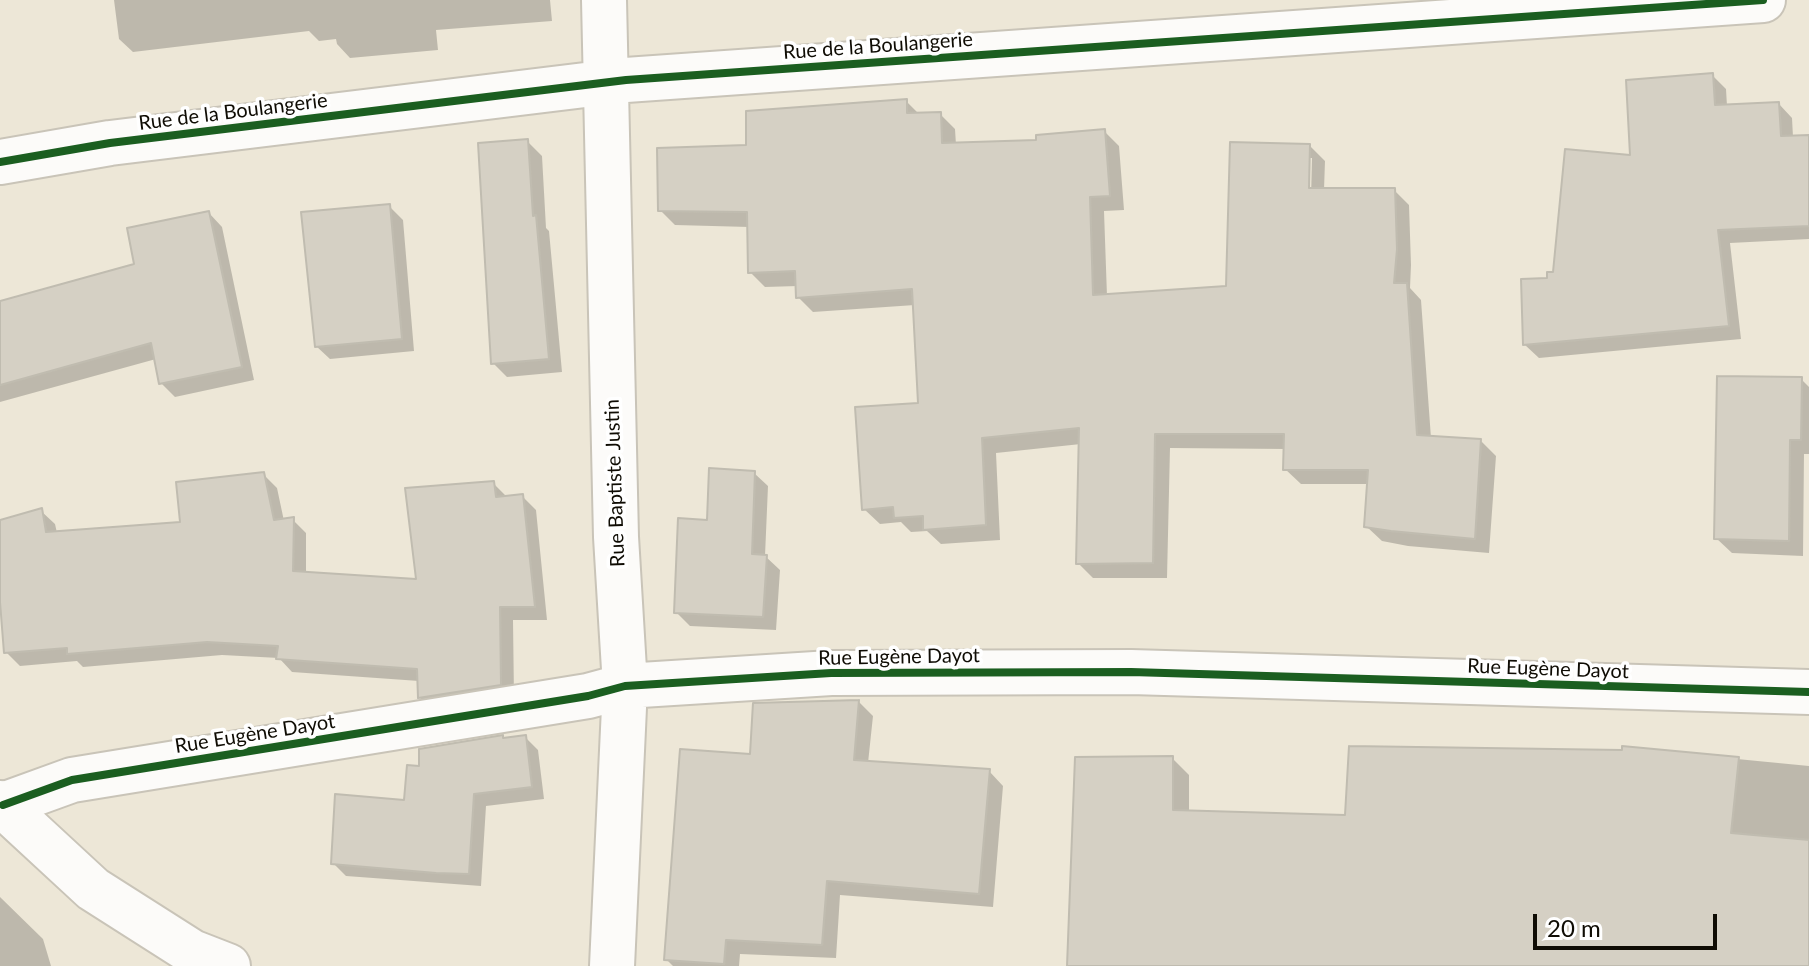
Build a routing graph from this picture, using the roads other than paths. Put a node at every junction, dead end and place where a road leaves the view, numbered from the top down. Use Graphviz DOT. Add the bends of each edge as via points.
graph roads {
  1 [pos="604,0"];
  2 [pos="1763,0"];
  3 [pos="606,83"];
  4 [pos="0,162"];
  5 [pos="625,686"];
  6 [pos="1809,692"];
  7 [pos="1,804"];
  8 [pos="228,966"];
  9 [pos="612,966"];
  1 -- 3 [label="street, Rue Baptiste Justin"];
  2 -- 3 [label="street, Rue de la Boulangerie"];
  3 -- 4 [label="street, Rue de la Boulangerie" via="110,143"];
  3 -- 5 [label="street, Rue Baptiste Justin" via="616,537"];
  5 -- 6 [label="street, Rue Eugène Dayot" via="831,673 1131,672"];
  5 -- 7 [label="street, Rue Eugène Dayot" via="72,780"];
  5 -- 9 [label="street, Rue Baptiste Justin"];
  7 -- 8 [label="street" via="93,889 192,952"];
}
